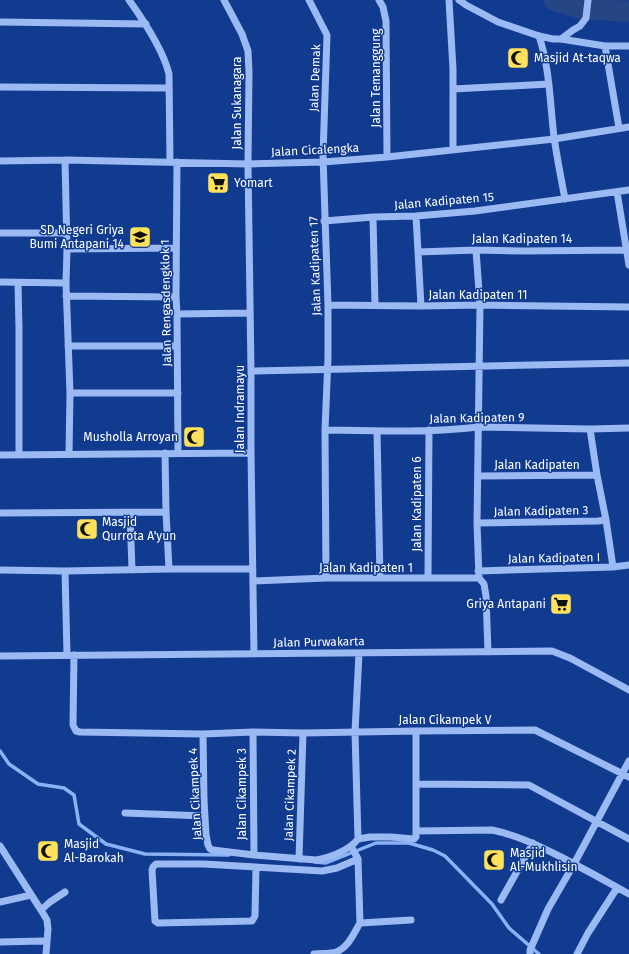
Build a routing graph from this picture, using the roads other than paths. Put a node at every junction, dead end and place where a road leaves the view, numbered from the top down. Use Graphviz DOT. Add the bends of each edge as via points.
graph roads {
  1 [pos="129,0"];
  2 [pos="224,0"];
  3 [pos="309,0"];
  4 [pos="379,0"];
  5 [pos="449,0"];
  6 [pos="460,0"];
  7 [pos="588,0"];
  8 [pos="0,22"];
  9 [pos="146,24"];
  10 [pos="539,36"];
  11 [pos="561,39"];
  12 [pos="605,46"];
  13 [pos="629,46"];
  14 [pos="549,84"];
  15 [pos="0,87"];
  16 [pos="169,88"];
  17 [pos="453,89"];
  18 [pos="629,127"];
  19 [pos="619,128"];
  20 [pos="554,138"];
  21 [pos="453,150"];
  22 [pos="387,157"];
  23 [pos="65,160"];
  24 [pos="0,161"];
  25 [pos="174,162"];
  26 [pos="323,162"];
  27 [pos="248,164"];
  28 [pos="629,190"];
  29 [pos="616,192"];
  30 [pos="565,199"];
  31 [pos="416,216"];
  32 [pos="373,217"];
  33 [pos="324,221"];
  34 [pos="0,233"];
  35 [pos="67,233"];
  36 [pos="176,248"];
  37 [pos="67,249"];
  38 [pos="476,250"];
  39 [pos="627,250"];
  40 [pos="418,252"];
  41 [pos="629,265"];
  42 [pos="0,282"];
  43 [pos="18,283"];
  44 [pos="66,283"];
  45 [pos="66,296"];
  46 [pos="176,297"];
  47 [pos="328,305"];
  48 [pos="375,305"];
  49 [pos="480,305"];
  50 [pos="421,306"];
  51 [pos="629,307"];
  52 [pos="250,313"];
  53 [pos="177,314"];
  54 [pos="68,346"];
  55 [pos="177,346"];
  56 [pos="629,363"];
  57 [pos="479,367"];
  58 [pos="328,369"];
  59 [pos="251,371"];
  60 [pos="70,393"];
  61 [pos="178,393"];
  62 [pos="479,427"];
  63 [pos="629,428"];
  64 [pos="590,429"];
  65 [pos="325,430"];
  66 [pos="429,430"];
  67 [pos="377,432"];
  68 [pos="251,452"];
  69 [pos="165,453"];
  70 [pos="178,453"];
  71 [pos="69,454"];
  72 [pos="0,455"];
  73 [pos="19,455"];
  74 [pos="597,475"];
  75 [pos="478,476"];
  76 [pos="166,512"];
  77 [pos="130,513"];
  78 [pos="0,514"];
  79 [pos="606,520"];
  80 [pos="477,524"];
  81 [pos="629,565"];
  82 [pos="613,567"];
  83 [pos="169,569"];
  84 [pos="252,569"];
  85 [pos="0,570"];
  86 [pos="132,570"];
  87 [pos="478,570"];
  88 [pos="65,571"];
  89 [pos="326,578"];
  90 [pos="380,578"];
  91 [pos="428,578"];
  92 [pos="479,578"];
  93 [pos="253,581"];
  94 [pos="488,652"];
  95 [pos="359,653"];
  96 [pos="254,654"];
  97 [pos="70,655"];
  98 [pos="0,656"];
  99 [pos="629,690"];
  100 [pos="416,730"];
  101 [pos="253,732"];
  102 [pos="355,732"];
  103 [pos="303,733"];
  104 [pos="203,734"];
  105 [pos="629,761"];
  106 [pos="626,776"];
  107 [pos="417,784"];
  108 [pos="125,813"];
  109 [pos="205,816"];
  110 [pos="597,821"];
  111 [pos="416,831"];
  112 [pos="358,839"];
  113 [pos="629,839"];
  114 [pos="533,843"];
  115 [pos="0,846"];
  116 [pos="354,852"];
  117 [pos="254,855"];
  118 [pos="299,859"];
  119 [pos="574,864"];
  120 [pos="256,867"];
  121 [pos="617,888"];
  122 [pos="65,892"];
  123 [pos="629,894"];
  124 [pos="31,895"];
  125 [pos="501,900"];
  126 [pos="0,902"];
  127 [pos="41,910"];
  128 [pos="411,920"];
  129 [pos="360,923"];
  130 [pos="0,942"];
  131 [pos="47,942"];
  132 [pos="530,952"];
  133 [pos="46,954"];
  134 [pos="314,954"];
  135 [pos="577,954"];
  1 -- 9 [label="street, Jalan Rengasdengklok 1"];
  2 -- 27 [label="street, Jalan Sukanagara" via="242,34 248,52"];
  3 -- 26 [label="street, Jalan Demak" via="327,35"];
  4 -- 22 [label="street, Jalan Temanggung" via="386,21"];
  5 -- 17 [label="street"];
  6 -- 10 [label="street" via="498,22"];
  7 -- 11 [label="street" via="586,18 580,26"];
  8 -- 9 [label="street"];
  9 -- 16 [label="street, Jalan Rengasdengklok 1" via="167,63"];
  10 -- 11 [label="street"];
  10 -- 14 [label="street"];
  11 -- 12 [label="street"];
  12 -- 13 [label="street"];
  12 -- 19 [label="street"];
  14 -- 17 [label="street"];
  14 -- 20 [label="street"];
  15 -- 16 [label="street"];
  16 -- 25 [label="street, Jalan Rengasdengklok 1"];
  17 -- 21 [label="street"];
  18 -- 19 [label="street, Jalan Cicalengka"];
  19 -- 20 [label="street, Jalan Cicalengka"];
  20 -- 21 [label="street, Jalan Cicalengka"];
  20 -- 30 [label="street"];
  21 -- 22 [label="street, Jalan Cicalengka"];
  22 -- 26 [label="street, Jalan Cicalengka"];
  23 -- 24 [label="street, Jalan Cicalengka"];
  23 -- 25 [label="street, Jalan Cicalengka"];
  23 -- 35 [label="street"];
  25 -- 27 [label="street, Jalan Cicalengka"];
  25 -- 36 [label="street, Jalan Rengasdengklok 1"];
  26 -- 27 [label="street, Jalan Cicalengka"];
  26 -- 33 [label="street, Jalan Kadipaten 17"];
  27 -- 52 [label="street, Jalan Indramayu"];
  28 -- 29 [label="street, Jalan Kadipaten 15"];
  29 -- 30 [label="street, Jalan Kadipaten 15"];
  29 -- 39 [label="street"];
  30 -- 31 [label="street, Jalan Kadipaten 15"];
  31 -- 32 [label="street, Jalan Kadipaten 15"];
  31 -- 40 [label="street"];
  32 -- 33 [label="street, Jalan Kadipaten 15"];
  32 -- 48 [label="street"];
  33 -- 47 [label="street, Jalan Kadipaten 17"];
  34 -- 35 [label="street"];
  35 -- 37 [label="street"];
  36 -- 37 [label="street"];
  36 -- 46 [label="street, Jalan Rengasdengklok 1"];
  37 -- 44 [label="street"];
  38 -- 39 [label="street, Jalan Kadipaten 14"];
  38 -- 40 [label="street, Jalan Kadipaten 14"];
  38 -- 49 [label="street"];
  39 -- 41 [label="street"];
  40 -- 50 [label="street"];
  42 -- 43 [label="street"];
  43 -- 44 [label="street"];
  43 -- 73 [label="street"];
  44 -- 45 [label="street"];
  45 -- 46 [label="street"];
  45 -- 54 [label="street"];
  46 -- 53 [label="street, Jalan Rengasdengklok 1"];
  47 -- 48 [label="street, Jalan Kadipaten 11"];
  47 -- 58 [label="street, Jalan Kadipaten 17"];
  48 -- 50 [label="street, Jalan Kadipaten 11"];
  49 -- 50 [label="street, Jalan Kadipaten 11"];
  49 -- 51 [label="street, Jalan Kadipaten 11"];
  49 -- 57 [label="street"];
  52 -- 53 [label="street"];
  52 -- 59 [label="street, Jalan Indramayu"];
  53 -- 55 [label="street, Jalan Rengasdengklok 1"];
  54 -- 55 [label="street"];
  54 -- 60 [label="street"];
  55 -- 61 [label="street, Jalan Rengasdengklok 1"];
  56 -- 57 [label="street"];
  57 -- 58 [label="street"];
  57 -- 62 [label="street"];
  58 -- 59 [label="street"];
  58 -- 65 [label="street, Jalan Kadipaten 17"];
  59 -- 68 [label="street, Jalan Indramayu"];
  60 -- 61 [label="street"];
  60 -- 71 [label="street"];
  61 -- 70 [label="street, Jalan Rengasdengklok 1"];
  62 -- 64 [label="street, Jalan Kadipaten 9"];
  62 -- 66 [label="street, Jalan Kadipaten 9"];
  62 -- 75 [label="street"];
  63 -- 64 [label="street, Jalan Kadipaten 9"];
  64 -- 74 [label="street"];
  65 -- 67 [label="street, Jalan Kadipaten 9"];
  65 -- 89 [label="street, Jalan Kadipaten 17"];
  66 -- 67 [label="street, Jalan Kadipaten 9"];
  66 -- 91 [label="street, Jalan Kadipaten 6"];
  67 -- 90 [label="street"];
  68 -- 70 [label="street"];
  68 -- 84 [label="street, Jalan Indramayu"];
  69 -- 70 [label="street"];
  69 -- 71 [label="street"];
  69 -- 76 [label="street"];
  71 -- 73 [label="street"];
  72 -- 73 [label="street"];
  74 -- 75 [label="street, Jalan Kadipaten"];
  74 -- 79 [label="street"];
  75 -- 80 [label="street"];
  76 -- 77 [label="street"];
  76 -- 83 [label="street"];
  77 -- 78 [label="street"];
  77 -- 86 [label="street"];
  79 -- 80 [label="street, Jalan Kadipaten 3"];
  79 -- 82 [label="street"];
  80 -- 87 [label="street"];
  81 -- 82 [label="street, Jalan Kadipaten I"];
  82 -- 87 [label="street, Jalan Kadipaten I"];
  83 -- 84 [label="street"];
  83 -- 86 [label="street"];
  84 -- 93 [label="street, Jalan Indramayu"];
  85 -- 88 [label="street"];
  86 -- 88 [label="street"];
  87 -- 92 [label="street"];
  88 -- 97 [label="street"];
  89 -- 90 [label="street, Jalan Kadipaten 1"];
  89 -- 93 [label="street, Jalan Kadipaten 1"];
  90 -- 91 [label="street, Jalan Kadipaten 1"];
  91 -- 92 [label="street, Jalan Kadipaten 1"];
  92 -- 94 [label="street" via="484,584 486,596"];
  93 -- 96 [label="street, Jalan Indramayu"];
  94 -- 95 [label="street, Jalan Purwakarta"];
  94 -- 99 [label="street, Jalan Purwakarta" via="552,651"];
  95 -- 96 [label="street, Jalan Purwakarta"];
  95 -- 102 [label="street"];
  96 -- 97 [label="street, Jalan Purwakarta"];
  97 -- 98 [label="street, Jalan Purwakarta"];
  97 -- 104 [label="street, Jalan Cikampek V" via="73,725 76,731"];
  100 -- 102 [label="street, Jalan Cikampek V"];
  100 -- 106 [label="street, Jalan Cikampek V" via="535,730"];
  100 -- 107 [label="street"];
  101 -- 103 [label="street, Jalan Cikampek V"];
  101 -- 104 [label="street, Jalan Cikampek V"];
  101 -- 117 [label="street, Jalan Cikampek 3"];
  102 -- 103 [label="street, Jalan Cikampek V"];
  102 -- 112 [label="street"];
  103 -- 118 [label="street, Jalan Cikampek 2"];
  104 -- 109 [label="street, Jalan Cikampek 4"];
  105 -- 106 [label="street"];
  106 -- 110 [label="street"];
  107 -- 110 [label="street" via="529,785"];
  107 -- 111 [label="street"];
  108 -- 109 [label="street"];
  109 -- 117 [label="street, Jalan Cikampek 4" via="210,849"];
  110 -- 113 [label="street"];
  110 -- 119 [label="street"];
  111 -- 112 [label="street" via="414,840 391,837"];
  111 -- 114 [label="street" via="492,830"];
  112 -- 116 [label="street"];
  114 -- 119 [label="street"];
  114 -- 125 [label="street"];
  115 -- 124 [label="street"];
  116 -- 118 [label="street" via="316,860"];
  116 -- 120 [label="street" via="337,868 322,871"];
  116 -- 129 [label="street"];
  117 -- 118 [label="street"];
  119 -- 121 [label="street"];
  119 -- 132 [label="street" via="548,909"];
  120 -- 120 [label="street" via="255,916 252,920 156,923 152,870 156,864"];
  121 -- 123 [label="street"];
  121 -- 135 [label="street"];
  122 -- 127 [label="street"];
  124 -- 126 [label="street"];
  124 -- 127 [label="street"];
  127 -- 131 [label="street" via="47,920"];
  128 -- 129 [label="street"];
  129 -- 134 [label="street" via="348,944 336,952"];
  130 -- 131 [label="street"];
  131 -- 133 [label="street"];
}
